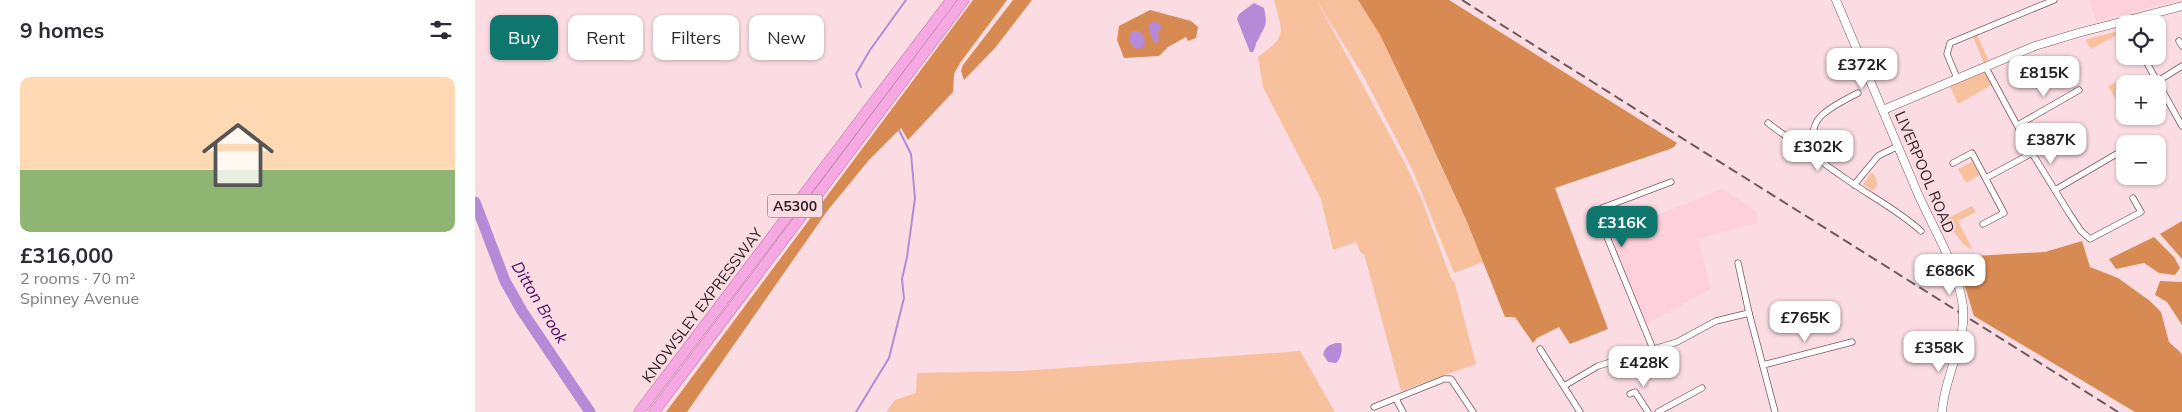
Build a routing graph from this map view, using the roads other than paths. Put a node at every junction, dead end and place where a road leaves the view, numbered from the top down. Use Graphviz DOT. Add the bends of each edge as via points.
graph roads {
  1 [pos="951,0"];
  2 [pos="964,0"];
  3 [pos="1835,0"];
  4 [pos="2054,0"];
  5 [pos="2182,6"];
  6 [pos="2154,15"];
  7 [pos="2116,26"];
  8 [pos="1985,66"];
  9 [pos="2182,66"];
  10 [pos="2166,76"];
  11 [pos="1957,78"];
  12 [pos="2079,90"];
  13 [pos="1858,93"];
  14 [pos="2166,96"];
  15 [pos="1883,110"];
  16 [pos="1768,123"];
  17 [pos="2018,125"];
  18 [pos="2182,126"];
  19 [pos="1813,140"];
  20 [pos="1898,146"];
  21 [pos="2032,153"];
  22 [pos="2116,154"];
  23 [pos="1953,164"];
  24 [pos="1986,178"];
  25 [pos="1671,182"];
  26 [pos="1854,185"];
  27 [pos="2055,190"];
  28 [pos="2133,198"];
  29 [pos="1917,216"];
  30 [pos="1911,222"];
  31 [pos="1983,224"];
  32 [pos="1921,232"];
  33 [pos="1738,263"];
  34 [pos="1749,312"];
  35 [pos="1852,342"];
  36 [pos="1540,349"];
  37 [pos="1653,349"];
  38 [pos="1763,365"];
  39 [pos="1694,383"];
  40 [pos="1564,386"];
  41 [pos="1631,394"];
  42 [pos="1396,399"];
  43 [pos="1374,407"];
  44 [pos="639,412"];
  45 [pos="654,412"];
  46 [pos="1403,412"];
  47 [pos="1473,412"];
  48 [pos="1580,412"];
  49 [pos="1648,412"];
  50 [pos="1658,412"];
  51 [pos="1775,412"];
  52 [pos="1942,412"];
  1 -- 44 [label="highway, KNOWSLEY EXPRESSWAY / A5300"];
  2 -- 45 [label="highway, KNOWSLEY EXPRESSWAY / A5300"];
  3 -- 15 [label="main road, LIVERPOOL ROAD"];
  4 -- 11 [label="street" via="1950,43 1947,54"];
  5 -- 6 [label="main road"];
  7 -- 8 [label="main road" via="2055,39"];
  8 -- 11 [label="main road"];
  8 -- 17 [label="street"];
  9 -- 10 [label="street"];
  11 -- 15 [label="main road"];
  12 -- 17 [label="street"];
  13 -- 19 [label="street" via="1822,115 1816,123"];
  14 -- 18 [label="street"];
  15 -- 20 [label="main road, LIVERPOOL ROAD"];
  16 -- 19 [label="street" via="1794,140"];
  17 -- 21 [label="street"];
  19 -- 26 [label="street" via="1815,153 1821,160"];
  20 -- 26 [label="street" via="1878,156"];
  20 -- 52 [label="main road, LIVERPOOL ROAD, bridge" via="1951,264 1963,307 1960,346 1947,384"];
  21 -- 24 [label="street"];
  21 -- 27 [label="street"];
  22 -- 27 [label="street"];
  23 -- 24 [label="street" via="1972,153"];
  24 -- 31 [label="street" via="2004,213"];
  25 -- 37 [label="street" via="1602,208 1598,215"];
  26 -- 30 [label="street"];
  27 -- 28 [label="street" via="2081,231 2090,239 2141,212"];
  29 -- 30 [label="street"];
  30 -- 32 [label="street"];
  33 -- 34 [label="street"];
  34 -- 37 [label="street" via="1716,321 1677,342"];
  34 -- 38 [label="street"];
  35 -- 38 [label="street"];
  36 -- 40 [label="street"];
  37 -- 40 [label="street" via="1598,366"];
  38 -- 51 [label="street"];
  39 -- 50 [label="street" via="1700,389"];
  40 -- 48 [label="street"];
  41 -- 49 [label="street" via="1635,392"];
  42 -- 43 [label="street"];
  42 -- 46 [label="street"];
  42 -- 47 [label="street" via="1451,379"];
}
